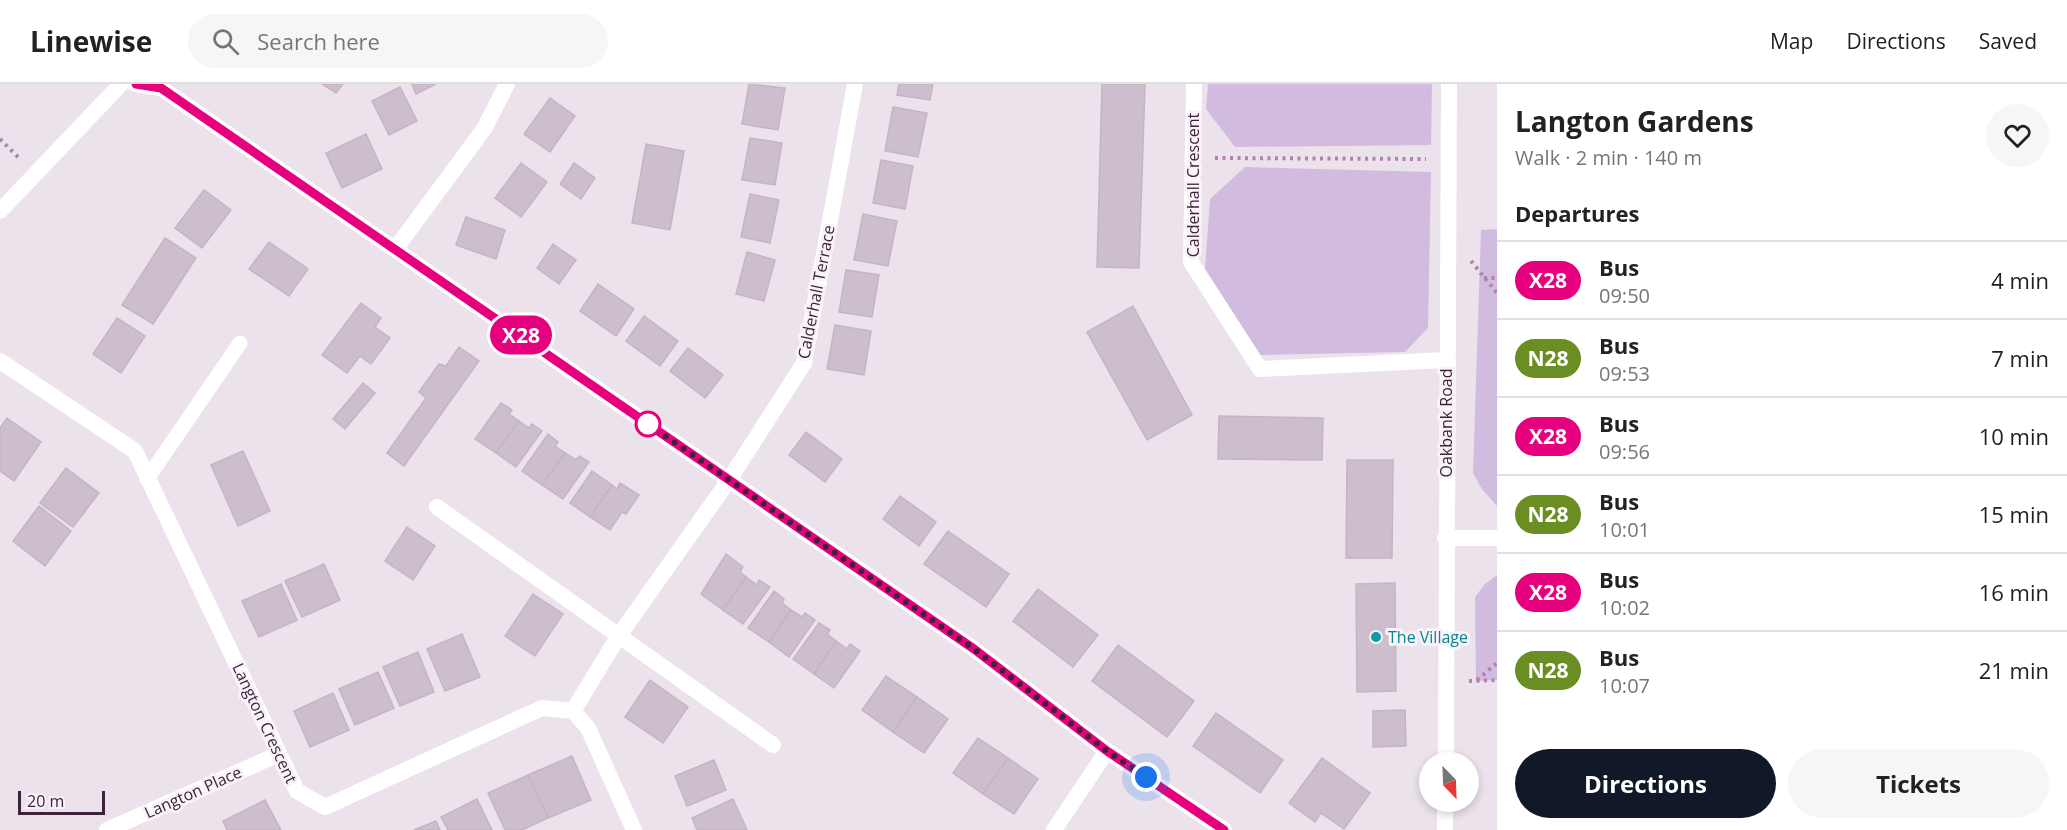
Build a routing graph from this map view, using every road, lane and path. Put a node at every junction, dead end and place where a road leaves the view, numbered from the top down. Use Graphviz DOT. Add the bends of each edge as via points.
graph roads {
  1 [pos="120,84"];
  2 [pos="135,84"];
  3 [pos="507,84"];
  4 [pos="855,84"];
  5 [pos="1194,84"];
  6 [pos="1449,84"];
  7 [pos="1192,158"];
  8 [pos="1448,159"];
  9 [pos="0,211"];
  10 [pos="396,248"];
  11 [pos="1484,278"];
  12 [pos="1497,278"];
  13 [pos="240,344"];
  14 [pos="1446,360"];
  15 [pos="0,362"];
  16 [pos="147,479"];
  17 [pos="729,480"];
  18 [pos="437,507"];
  19 [pos="1445,538"];
  20 [pos="1497,538"];
  21 [pos="618,637"];
  22 [pos="1497,663"];
  23 [pos="1476,681"];
  24 [pos="573,711"];
  25 [pos="773,745"];
  26 [pos="1107,751"];
  27 [pos="1446,752"];
  28 [pos="279,754"];
  29 [pos="1445,812"];
  30 [pos="107,830"];
  31 [pos="634,830"];
  32 [pos="1054,830"];
  33 [pos="1224,830"];
  34 [pos="1445,830"];
  1 -- 9 [label="street"];
  2 -- 10 [label="street" via="161,88"];
  3 -- 10 [label="street" via="484,129"];
  4 -- 17 [label="street, Calderhall Terrace" via="804,363"];
  5 -- 7 [label="street, Calderhall Crescent"];
  6 -- 8 [label="street, Oakbank Road"];
  7 -- 8 [label="path"];
  7 -- 14 [label="street, Calderhall Crescent" via="1191,262 1260,369"];
  8 -- 14 [label="street, Oakbank Road"];
  10 -- 17 [label="street"];
  11 -- 12 [label="path"];
  13 -- 16 [label="lane"];
  14 -- 19 [label="street, Oakbank Road"];
  15 -- 16 [label="street, Langton Crescent" via="135,451"];
  16 -- 28 [label="street, Langton Crescent"];
  17 -- 21 [label="street"];
  17 -- 26 [label="street" via="974,649"];
  18 -- 21 [label="street"];
  19 -- 20 [label="street"];
  19 -- 27 [label="street, Oakbank Road"];
  21 -- 24 [label="street"];
  21 -- 25 [label="street"];
  22 -- 23 [label="path"];
  24 -- 28 [label="street, Langton Crescent" via="542,708 325,807 297,791"];
  24 -- 31 [label="street" via="588,728"];
  26 -- 32 [label="street"];
  26 -- 33 [label="street"];
  28 -- 30 [label="street, Langton Place"];
  29 -- 34 [label="street"];
}
